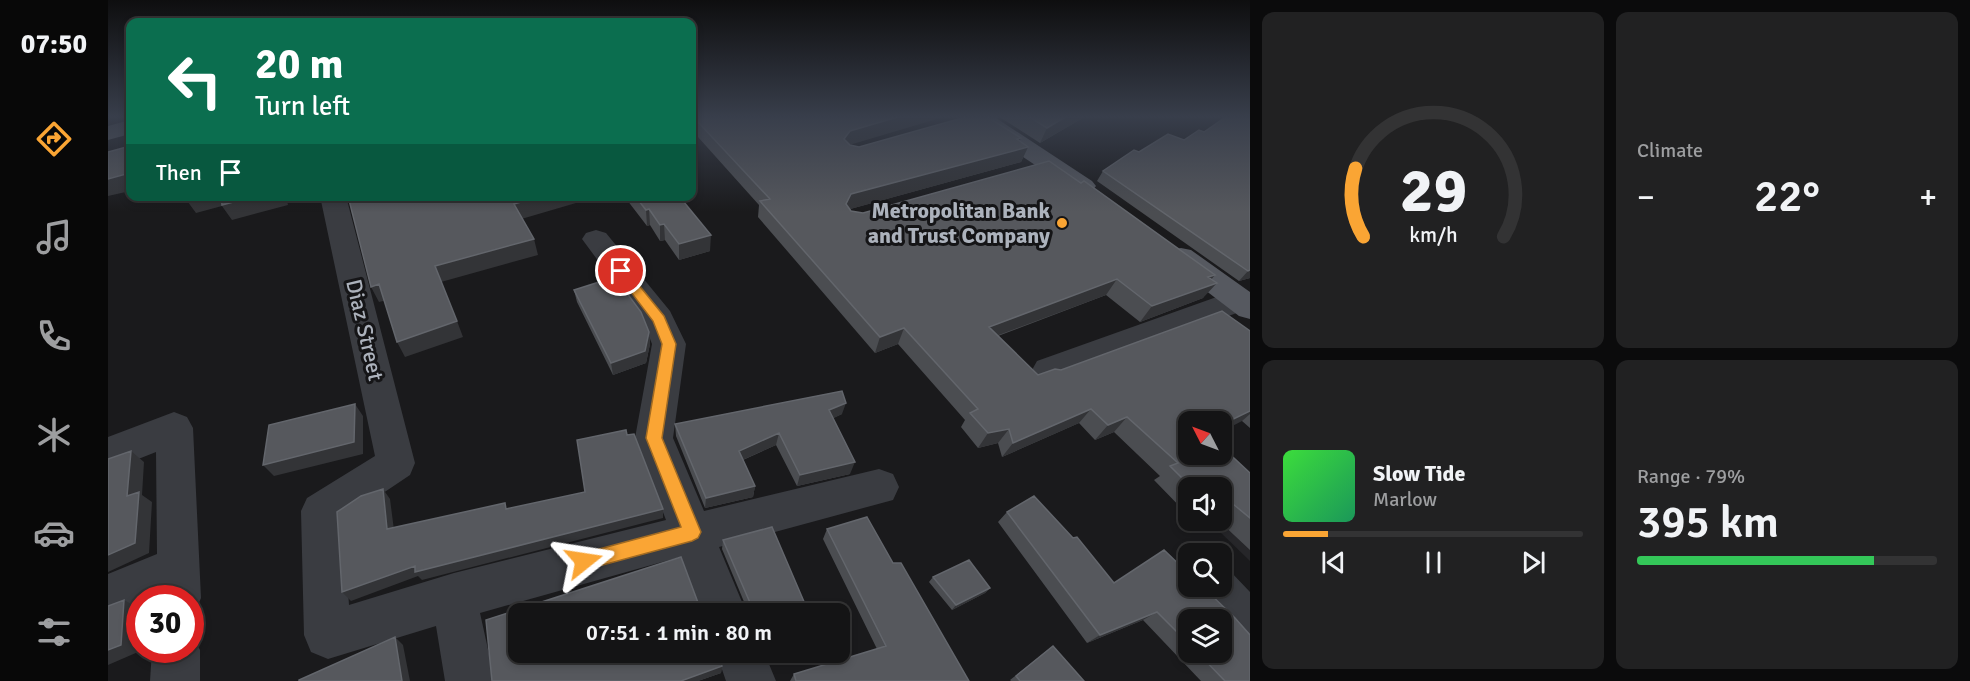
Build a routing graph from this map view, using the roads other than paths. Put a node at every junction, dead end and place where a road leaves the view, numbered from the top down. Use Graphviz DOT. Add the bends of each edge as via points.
graph roads {
  1 [pos="1024,148"];
  2 [pos="1051,163"];
  3 [pos="1014,174"];
  4 [pos="334,201"];
  5 [pos="1108,204"];
  6 [pos="596,239"];
  7 [pos="1164,244"];
  8 [pos="1245,304"];
  9 [pos="1049,370"];
  10 [pos="108,454"];
  11 [pos="879,487"];
  12 [pos="692,532"];
  13 [pos="178,582"];
  14 [pos="454,596"];
  15 [pos="108,597"];
  16 [pos="1223,597"];
  17 [pos="720,603"];
  18 [pos="1250,625"];
  19 [pos="176,663"];
  20 [pos="744,663"];
  21 [pos="175,681"];
  22 [pos="470,681"];
  23 [pos="751,681"];
  1 -- 2 [label="main road"];
  2 -- 3 [label="street"];
  2 -- 5 [label="main road"];
  4 -- 14 [label="street, Diaz Street" via="396,463 322,511 328,635"];
  6 -- 12 [label="street" via="659,319 669,344 654,438"];
  7 -- 8 [label="main road"];
  8 -- 9 [label="street"];
  10 -- 13 [label="street" via="174,428"];
  11 -- 12 [label="street"];
  12 -- 14 [label="street"];
  12 -- 17 [label="street"];
  13 -- 15 [label="street"];
  14 -- 22 [label="street"];
  16 -- 18 [label="street"];
  19 -- 21 [label="street"];
  20 -- 23 [label="street"];
}
